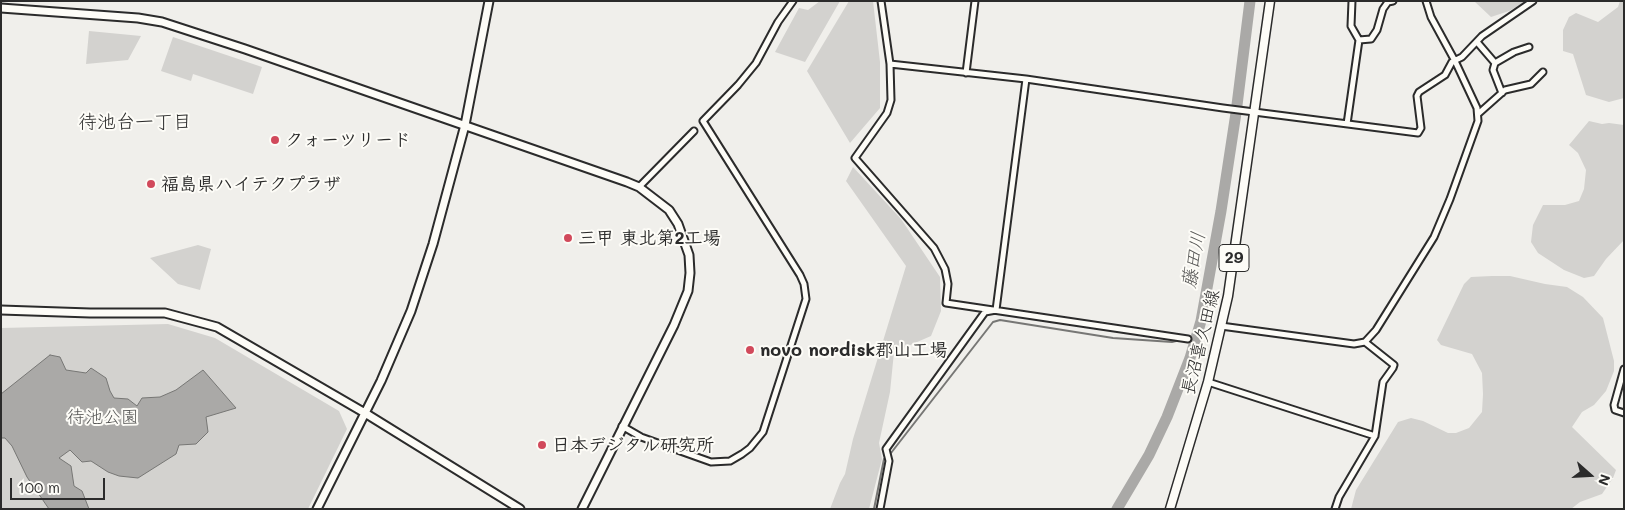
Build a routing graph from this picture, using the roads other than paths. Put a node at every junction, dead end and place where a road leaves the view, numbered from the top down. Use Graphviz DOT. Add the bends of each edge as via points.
graph roads {
  1 [pos="489,1"];
  2 [pos="793,1"];
  3 [pos="881,1"];
  4 [pos="974,1"];
  5 [pos="1270,1"];
  6 [pos="1352,1"];
  7 [pos="1393,1"];
  8 [pos="1426,1"];
  9 [pos="1533,1"];
  10 [pos="1,8"];
  11 [pos="1359,40"];
  12 [pos="1476,42"];
  13 [pos="1529,47"];
  14 [pos="1454,61"];
  15 [pos="1495,63"];
  16 [pos="890,64"];
  17 [pos="1543,72"];
  18 [pos="966,73"];
  19 [pos="1026,79"];
  20 [pos="1502,93"];
  21 [pos="1252,111"];
  22 [pos="1478,114"];
  23 [pos="1347,124"];
  24 [pos="466,126"];
  25 [pos="694,131"];
  26 [pos="639,187"];
  27 [pos="1,310"];
  28 [pos="996,310"];
  29 [pos="1222,326"];
  30 [pos="1188,339"];
  31 [pos="1365,342"];
  32 [pos="1624,369"];
  33 [pos="1208,382"];
  34 [pos="365,413"];
  35 [pos="1624,413"];
  36 [pos="622,426"];
  37 [pos="1375,436"];
  38 [pos="316,509"];
  39 [pos="520,509"];
  40 [pos="582,509"];
  41 [pos="880,509"];
  42 [pos="1170,509"];
  43 [pos="1335,509"];
  1 -- 24 [label="street"];
  2 -- 36 [label="street" via="756,63 703,121 804,284 806,299 763,432 750,448 730,461 711,462 641,437"];
  3 -- 16 [label="street"];
  4 -- 18 [label="street"];
  5 -- 21 [label="main road, 長沼喜久田線 / 29"];
  6 -- 11 [label="street" via="1351,26"];
  7 -- 11 [label="street" via="1383,9 1371,39"];
  8 -- 14 [label="street"];
  9 -- 12 [label="street"];
  10 -- 24 [label="street" via="162,22"];
  11 -- 23 [label="street"];
  12 -- 14 [label="street"];
  12 -- 15 [label="street"];
  13 -- 15 [label="street"];
  14 -- 22 [label="street"];
  14 -- 23 [label="street" via="1445,75 1418,92 1421,128 1418,132"];
  15 -- 20 [label="street" via="1493,70"];
  16 -- 18 [label="street"];
  16 -- 28 [label="street" via="891,100 887,113 854,158 934,248 945,269 948,284 946,304"];
  17 -- 20 [label="street" via="1531,84"];
  18 -- 19 [label="street"];
  19 -- 21 [label="street"];
  19 -- 28 [label="street"];
  20 -- 22 [label="street"];
  21 -- 23 [label="street"];
  21 -- 29 [label="main road, 長沼喜久田線 / 29"];
  22 -- 31 [label="street" via="1475,133 1434,237 1376,330"];
  24 -- 26 [label="street"];
  24 -- 34 [label="street" via="434,244 410,311"];
  25 -- 26 [label="street"];
  26 -- 36 [label="street" via="668,210 678,224 689,255 690,273 682,308"];
  27 -- 34 [label="street" via="165,313 183,317 217,327"];
  28 -- 30 [label="street"];
  28 -- 41 [label="street" via="985,312 886,450 889,462"];
  29 -- 31 [label="street" via="1354,344"];
  29 -- 33 [label="main road, 長沼喜久田線 / 29"];
  31 -- 37 [label="street" via="1394,365 1383,382"];
  32 -- 35 [label="street" via="1614,406"];
  33 -- 37 [label="street"];
  33 -- 42 [label="main road, 長沼喜久田線 / 29"];
  34 -- 38 [label="street"];
  34 -- 39 [label="street"];
  36 -- 40 [label="street"];
  37 -- 43 [label="street"];
}
